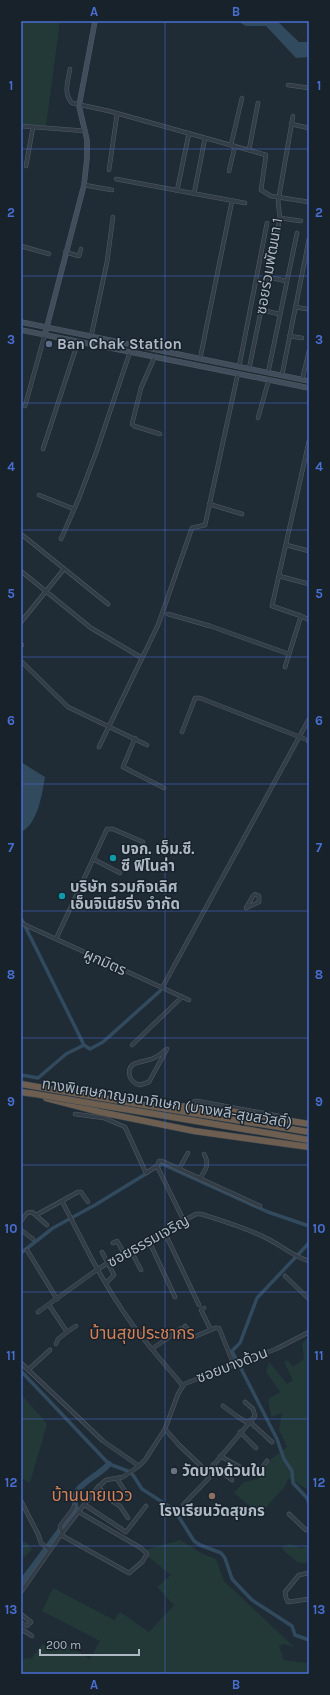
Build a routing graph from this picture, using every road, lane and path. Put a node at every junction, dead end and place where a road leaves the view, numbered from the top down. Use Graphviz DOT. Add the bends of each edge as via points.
graph roads {
  1 [pos="95,21"];
  2 [pos="70,69"];
  3 [pos="288,85"];
  4 [pos="309,88"];
  5 [pos="242,98"];
  6 [pos="258,103"];
  7 [pos="79,106"];
  8 [pos="117,114"];
  9 [pos="293,116"];
  10 [pos="291,124"];
  11 [pos="21,126"];
  12 [pos="33,127"];
  13 [pos="309,128"];
  14 [pos="86,131"];
  15 [pos="188,133"];
  16 [pos="205,138"];
  17 [pos="233,146"];
  18 [pos="249,150"];
  19 [pos="26,166"];
  20 [pos="109,170"];
  21 [pos="229,171"];
  22 [pos="116,179"];
  23 [pos="84,185"];
  24 [pos="112,190"];
  25 [pos="177,191"];
  26 [pos="194,194"];
  27 [pos="280,198"];
  28 [pos="232,202"];
  29 [pos="309,202"];
  30 [pos="244,203"];
  31 [pos="113,217"];
  32 [pos="280,218"];
  33 [pos="301,221"];
  34 [pos="267,223"];
  35 [pos="296,233"];
  36 [pos="309,239"];
  37 [pos="21,246"];
  38 [pos="81,248"];
  39 [pos="308,249"];
  40 [pos="65,252"];
  41 [pos="49,254"];
  42 [pos="268,277"];
  43 [pos="286,281"];
  44 [pos="295,307"];
  45 [pos="307,309"];
  46 [pos="262,310"];
  47 [pos="280,314"];
  48 [pos="21,322"];
  49 [pos="46,328"];
  50 [pos="21,330"];
  51 [pos="45,334"];
  52 [pos="289,336"];
  53 [pos="91,337"];
  54 [pos="302,338"];
  55 [pos="77,344"];
  56 [pos="131,345"];
  57 [pos="309,351"];
  58 [pos="130,352"];
  59 [pos="155,356"];
  60 [pos="192,357"];
  61 [pos="200,359"];
  62 [pos="191,364"];
  63 [pos="244,368"];
  64 [pos="240,373"];
  65 [pos="268,373"];
  66 [pos="282,375"];
  67 [pos="269,379"];
  68 [pos="302,380"];
  69 [pos="309,381"];
  70 [pos="309,388"];
  71 [pos="25,406"];
  72 [pos="258,418"];
  73 [pos="160,434"];
  74 [pos="309,441"];
  75 [pos="43,449"];
  76 [pos="39,495"];
  77 [pos="209,504"];
  78 [pos="74,509"];
  79 [pos="242,514"];
  80 [pos="21,534"];
  81 [pos="61,539"];
  82 [pos="286,545"];
  83 [pos="309,551"];
  84 [pos="64,569"];
  85 [pos="21,572"];
  86 [pos="279,576"];
  87 [pos="309,578"];
  88 [pos="308,584"];
  89 [pos="46,591"];
  90 [pos="108,604"];
  91 [pos="168,614"];
  92 [pos="301,616"];
  93 [pos="309,620"];
  94 [pos="21,622"];
  95 [pos="288,654"];
  96 [pos="142,658"];
  97 [pos="21,661"];
  98 [pos="285,667"];
  99 [pos="309,720"];
  100 [pos="109,725"];
  101 [pos="182,732"];
  102 [pos="299,737"];
  103 [pos="135,738"];
  104 [pos="307,740"];
  105 [pos="147,745"];
  106 [pos="99,747"];
  107 [pos="164,788"];
  108 [pos="143,842"];
  109 [pos="93,859"];
  110 [pos="120,873"];
  111 [pos="22,924"];
  112 [pos="56,939"];
  113 [pos="162,988"];
  114 [pos="182,997"];
  115 [pos="189,1000"];
  116 [pos="132,1045"];
  117 [pos="167,1049"];
  118 [pos="21,1084"];
  119 [pos="21,1092"];
  120 [pos="29,1093"];
  121 [pos="125,1102"];
  122 [pos="75,1114"];
  123 [pos="309,1123"];
  124 [pos="309,1132"];
  125 [pos="309,1141"];
  126 [pos="281,1143"];
  127 [pos="309,1147"];
  128 [pos="309,1151"];
  129 [pos="188,1153"];
  130 [pos="204,1154"];
  131 [pos="158,1167"];
  132 [pos="179,1168"];
  133 [pos="200,1178"];
  134 [pos="62,1200"];
  135 [pos="88,1202"];
  136 [pos="260,1206"];
  137 [pos="36,1215"];
  138 [pos="21,1221"];
  139 [pos="184,1221"];
  140 [pos="47,1225"];
  141 [pos="21,1230"];
  142 [pos="164,1231"];
  143 [pos="33,1239"];
  144 [pos="148,1239"];
  145 [pos="113,1243"];
  146 [pos="130,1249"];
  147 [pos="27,1250"];
  148 [pos="102,1252"];
  149 [pos="124,1253"];
  150 [pos="309,1261"];
  151 [pos="108,1263"];
  152 [pos="98,1269"];
  153 [pos="141,1270"];
  154 [pos="285,1276"];
  155 [pos="106,1283"];
  156 [pos="175,1297"];
  157 [pos="57,1299"];
  158 [pos="309,1299"];
  159 [pos="49,1305"];
  160 [pos="199,1305"];
  161 [pos="204,1308"];
  162 [pos="38,1312"];
  163 [pos="76,1326"];
  164 [pos="182,1328"];
  165 [pos="211,1330"];
  166 [pos="67,1332"];
  167 [pos="309,1332"];
  168 [pos="184,1337"];
  169 [pos="56,1344"];
  170 [pos="152,1349"];
  171 [pos="50,1350"];
  172 [pos="21,1363"];
  173 [pos="236,1364"];
  174 [pos="28,1370"];
  175 [pos="183,1386"];
  176 [pos="245,1402"];
  177 [pos="224,1406"];
  178 [pos="249,1422"];
  179 [pos="165,1429"];
  180 [pos="240,1432"];
  181 [pos="272,1442"];
  182 [pos="256,1448"];
  183 [pos="220,1456"];
  184 [pos="267,1462"];
  185 [pos="213,1465"];
  186 [pos="138,1467"];
  187 [pos="207,1473"];
  188 [pos="117,1478"];
  189 [pos="232,1480"];
  190 [pos="98,1487"];
  191 [pos="127,1494"];
  192 [pos="21,1501"];
  193 [pos="85,1505"];
  194 [pos="183,1505"];
  195 [pos="74,1506"];
  196 [pos="146,1506"];
  197 [pos="79,1512"];
  198 [pos="288,1514"];
  199 [pos="128,1518"];
  200 [pos="309,1530"];
  201 [pos="61,1532"];
  202 [pos="48,1549"];
  203 [pos="309,1573"];
  204 [pos="21,1592"];
  205 [pos="309,1599"];
  206 [pos="21,1614"];
  207 [pos="21,1622"];
  208 [pos="21,1629"];
  209 [pos="32,1636"];
  1 -- 7 [label="main road"];
  2 -- 7 [label="street" via="67,96 72,103"];
  3 -- 4 [label="street"];
  5 -- 17 [label="street"];
  6 -- 18 [label="street"];
  7 -- 8 [label="street"];
  7 -- 14 [label="main road"];
  8 -- 15 [label="street"];
  8 -- 20 [label="street"];
  9 -- 10 [label="street, ซอยร่วมพัฒนา 1"];
  10 -- 13 [label="street"];
  10 -- 27 [label="street, ซอยร่วมพัฒนา 1"];
  11 -- 12 [label="street"];
  12 -- 14 [label="street"];
  12 -- 19 [label="street"];
  14 -- 23 [label="main road"];
  15 -- 16 [label="street"];
  15 -- 25 [label="street"];
  16 -- 17 [label="street"];
  16 -- 26 [label="street"];
  17 -- 18 [label="street"];
  17 -- 21 [label="street"];
  18 -- 27 [label="street" via="266,155 260,188"];
  22 -- 25 [label="street"];
  23 -- 24 [label="street"];
  23 -- 40 [label="main road"];
  25 -- 26 [label="street"];
  26 -- 28 [label="street"];
  27 -- 29 [label="street"];
  27 -- 32 [label="street, ซอยร่วมพัฒนา 1"];
  28 -- 30 [label="street"];
  28 -- 61 [label="street"];
  31 -- 53 [label="street"];
  32 -- 33 [label="street"];
  32 -- 42 [label="street, ซอยร่วมพัฒนา 1"];
  34 -- 63 [label="street"];
  35 -- 43 [label="street"];
  36 -- 39 [label="street"];
  37 -- 41 [label="street"];
  38 -- 40 [label="street" via="78,256"];
  39 -- 44 [label="street"];
  40 -- 49 [label="main road"];
  42 -- 43 [label="street"];
  42 -- 46 [label="street, ซอยร่วมพัฒนา 1"];
  43 -- 47 [label="street"];
  44 -- 45 [label="street"];
  44 -- 52 [label="street"];
  46 -- 47 [label="street"];
  46 -- 63 [label="street, ซอยร่วมพัฒนา 1"];
  47 -- 65 [label="street"];
  48 -- 49 [label="main road"];
  49 -- 51 [label="main road"];
  49 -- 53 [label="main road"];
  50 -- 51 [label="main road"];
  51 -- 55 [label="main road"];
  51 -- 71 [label="street"];
  52 -- 54 [label="street"];
  52 -- 66 [label="street"];
  53 -- 56 [label="main road"];
  55 -- 58 [label="main road"];
  55 -- 75 [label="street"];
  56 -- 58 [label="main road"];
  56 -- 60 [label="main road"];
  57 -- 68 [label="street"];
  58 -- 59 [label="main road"];
  58 -- 78 [label="street"];
  59 -- 62 [label="main road"];
  59 -- 73 [label="street" via="141,388 132,424"];
  60 -- 61 [label="main road"];
  60 -- 62 [label="main road"];
  61 -- 63 [label="main road"];
  62 -- 64 [label="main road"];
  63 -- 64 [label="main road"];
  63 -- 65 [label="main road"];
  64 -- 67 [label="main road"];
  64 -- 77 [label="street"];
  65 -- 66 [label="main road"];
  66 -- 68 [label="main road"];
  67 -- 70 [label="main road"];
  67 -- 72 [label="street"];
  68 -- 69 [label="main road"];
  74 -- 82 [label="street"];
  76 -- 78 [label="street"];
  77 -- 79 [label="street"];
  77 -- 96 [label="street" via="205,525 192,528 165,607"];
  78 -- 81 [label="street"];
  80 -- 84 [label="street"];
  82 -- 83 [label="street"];
  82 -- 86 [label="street"];
  84 -- 89 [label="street"];
  84 -- 90 [label="street"];
  85 -- 89 [label="street"];
  86 -- 88 [label="street"];
  86 -- 92 [label="street" via="272,606"];
  87 -- 88 [label="street"];
  89 -- 94 [label="street"];
  89 -- 96 [label="street" via="91,628"];
  91 -- 95 [label="street"];
  92 -- 93 [label="street"];
  92 -- 95 [label="street"];
  95 -- 98 [label="street"];
  96 -- 100 [label="street"];
  97 -- 100 [label="street" via="64,704"];
  99 -- 102 [label="street"];
  100 -- 103 [label="street"];
  100 -- 106 [label="street"];
  101 -- 102 [label="street" via="195,698 200,698"];
  102 -- 104 [label="street"];
  102 -- 113 [label="street"];
  103 -- 105 [label="street"];
  103 -- 107 [label="street" via="123,767"];
  108 -- 109 [label="street" via="108,828"];
  109 -- 110 [label="street"];
  109 -- 112 [label="street"];
  111 -- 112 [label="street, ผูกมิตร"];
  112 -- 113 [label="street, ผูกมิตร"];
  113 -- 114 [label="street, ผูกมิตร"];
  114 -- 115 [label="street, ผูกมิตร"];
  114 -- 116 [label="street"];
  117 -- 117 [label="street" via="149,1082 140,1086 130,1078 129,1071 134,1064 154,1058"];
  118 -- 121 [label="highway, ทางพิเศษกาญจนาภิเษก (บางพลี-สุขสวัสดิ์)"];
  119 -- 120 [label="highway, ทางพิเศษกาญจนาภิเษก (บางพลี-สุขสวัสดิ์)"];
  120 -- 125 [label="highway, ทางพิเศษกาญจนาภิเษก (บางพลี-สุขสวัสดิ์), bridge"];
  120 -- 126 [label="highway, bridge" via="153,1124"];
  121 -- 123 [label="highway, bridge" via="235,1112"];
  121 -- 124 [label="highway, ทางพิเศษกาญจนาภิเษก (บางพลี-สุขสวัสดิ์), bridge"];
  122 -- 131 [label="street" via="104,1118 122,1125 132,1140 146,1173"];
  123 -- 125 [label="street" via="197,1101 190,1107 192,1118"];
  126 -- 127 [label="highway"];
  126 -- 128 [label="highway"];
  129 -- 132 [label="street"];
  130 -- 133 [label="street" via="208,1165"];
  131 -- 132 [label="street" via="159,1161 162,1161"];
  131 -- 139 [label="street"];
  132 -- 133 [label="street"];
  133 -- 136 [label="street"];
  134 -- 135 [label="street" via="81,1192"];
  134 -- 137 [label="street"];
  134 -- 152 [label="street"];
  137 -- 138 [label="street" via="28,1212"];
  137 -- 140 [label="street"];
  139 -- 142 [label="street, ซอยธรรมเจริญ"];
  139 -- 150 [label="street, ซอยธรรมเจริญ" via="196,1214 204,1215 251,1231"];
  141 -- 143 [label="street"];
  142 -- 144 [label="street, ซอยธรรมเจริญ"];
  142 -- 160 [label="street"];
  144 -- 146 [label="street, ซอยธรรมเจริญ"];
  144 -- 156 [label="street"];
  145 -- 149 [label="street" via="117,1241"];
  146 -- 149 [label="street, ซอยธรรมเจริญ"];
  146 -- 153 [label="street"];
  147 -- 157 [label="street"];
  148 -- 151 [label="street"];
  149 -- 151 [label="street, ซอยธรรมเจริญ"];
  151 -- 152 [label="street, ซอยธรรมเจริญ"];
  151 -- 155 [label="street" via="114,1275"];
  152 -- 155 [label="street"];
  152 -- 157 [label="street, ซอยธรรมเจริญ"];
  154 -- 158 [label="street"];
  155 -- 170 [label="street" via="130,1322"];
  157 -- 159 [label="street, ซอยธรรมเจริญ"];
  159 -- 162 [label="street, ซอยธรรมเจริญ"];
  159 -- 166 [label="street"];
  161 -- 165 [label="street" via="201,1310"];
  163 -- 166 [label="street"];
  164 -- 165 [label="street" via="194,1337"];
  164 -- 168 [label="street"];
  164 -- 170 [label="street"];
  165 -- 173 [label="street" via="220,1330"];
  166 -- 169 [label="street"];
  167 -- 173 [label="street, ซอยบางด้วน" via="276,1349"];
  170 -- 175 [label="street"];
  171 -- 174 [label="street"];
  172 -- 174 [label="street"];
  173 -- 175 [label="street, ซอยบางด้วน"];
  174 -- 186 [label="street" via="103,1441"];
  175 -- 179 [label="street, ซอยบางด้วน"];
  176 -- 178 [label="street" via="251,1406 255,1414"];
  177 -- 178 [label="street"];
  178 -- 180 [label="street"];
  178 -- 181 [label="street"];
  179 -- 186 [label="street, ซอยบางด้วน"];
  179 -- 187 [label="street"];
  180 -- 182 [label="street"];
  180 -- 183 [label="street"];
  183 -- 184 [label="street" via="253,1474"];
  183 -- 185 [label="street"];
  185 -- 187 [label="street"];
  185 -- 189 [label="street"];
  186 -- 188 [label="street, ซอยบางด้วน"];
  187 -- 194 [label="street" via="208,1479"];
  188 -- 190 [label="street, ซอยบางด้วน" via="106,1480"];
  188 -- 191 [label="street"];
  190 -- 193 [label="street, ซอยบางด้วน"];
  190 -- 199 [label="street" via="107,1495 108,1500 122,1508"];
  192 -- 202 [label="street" via="41,1543"];
  193 -- 196 [label="street" via="126,1532"];
  193 -- 197 [label="street, ซอยบางด้วน"];
  195 -- 201 [label="street" via="60,1525"];
  197 -- 201 [label="street, ซอยบางด้วน"];
  197 -- 201 [label="street" via="141,1548 147,1554 144,1560 129,1573"];
  198 -- 200 [label="street"];
  201 -- 202 [label="street, ซอยบางด้วน"];
  202 -- 204 [label="street, ซอยบางด้วน"];
  203 -- 205 [label="street" via="299,1575 285,1592 288,1602"];
  206 -- 207 [label="street" via="31,1622 27,1626"];
  208 -- 209 [label="street"];
}
